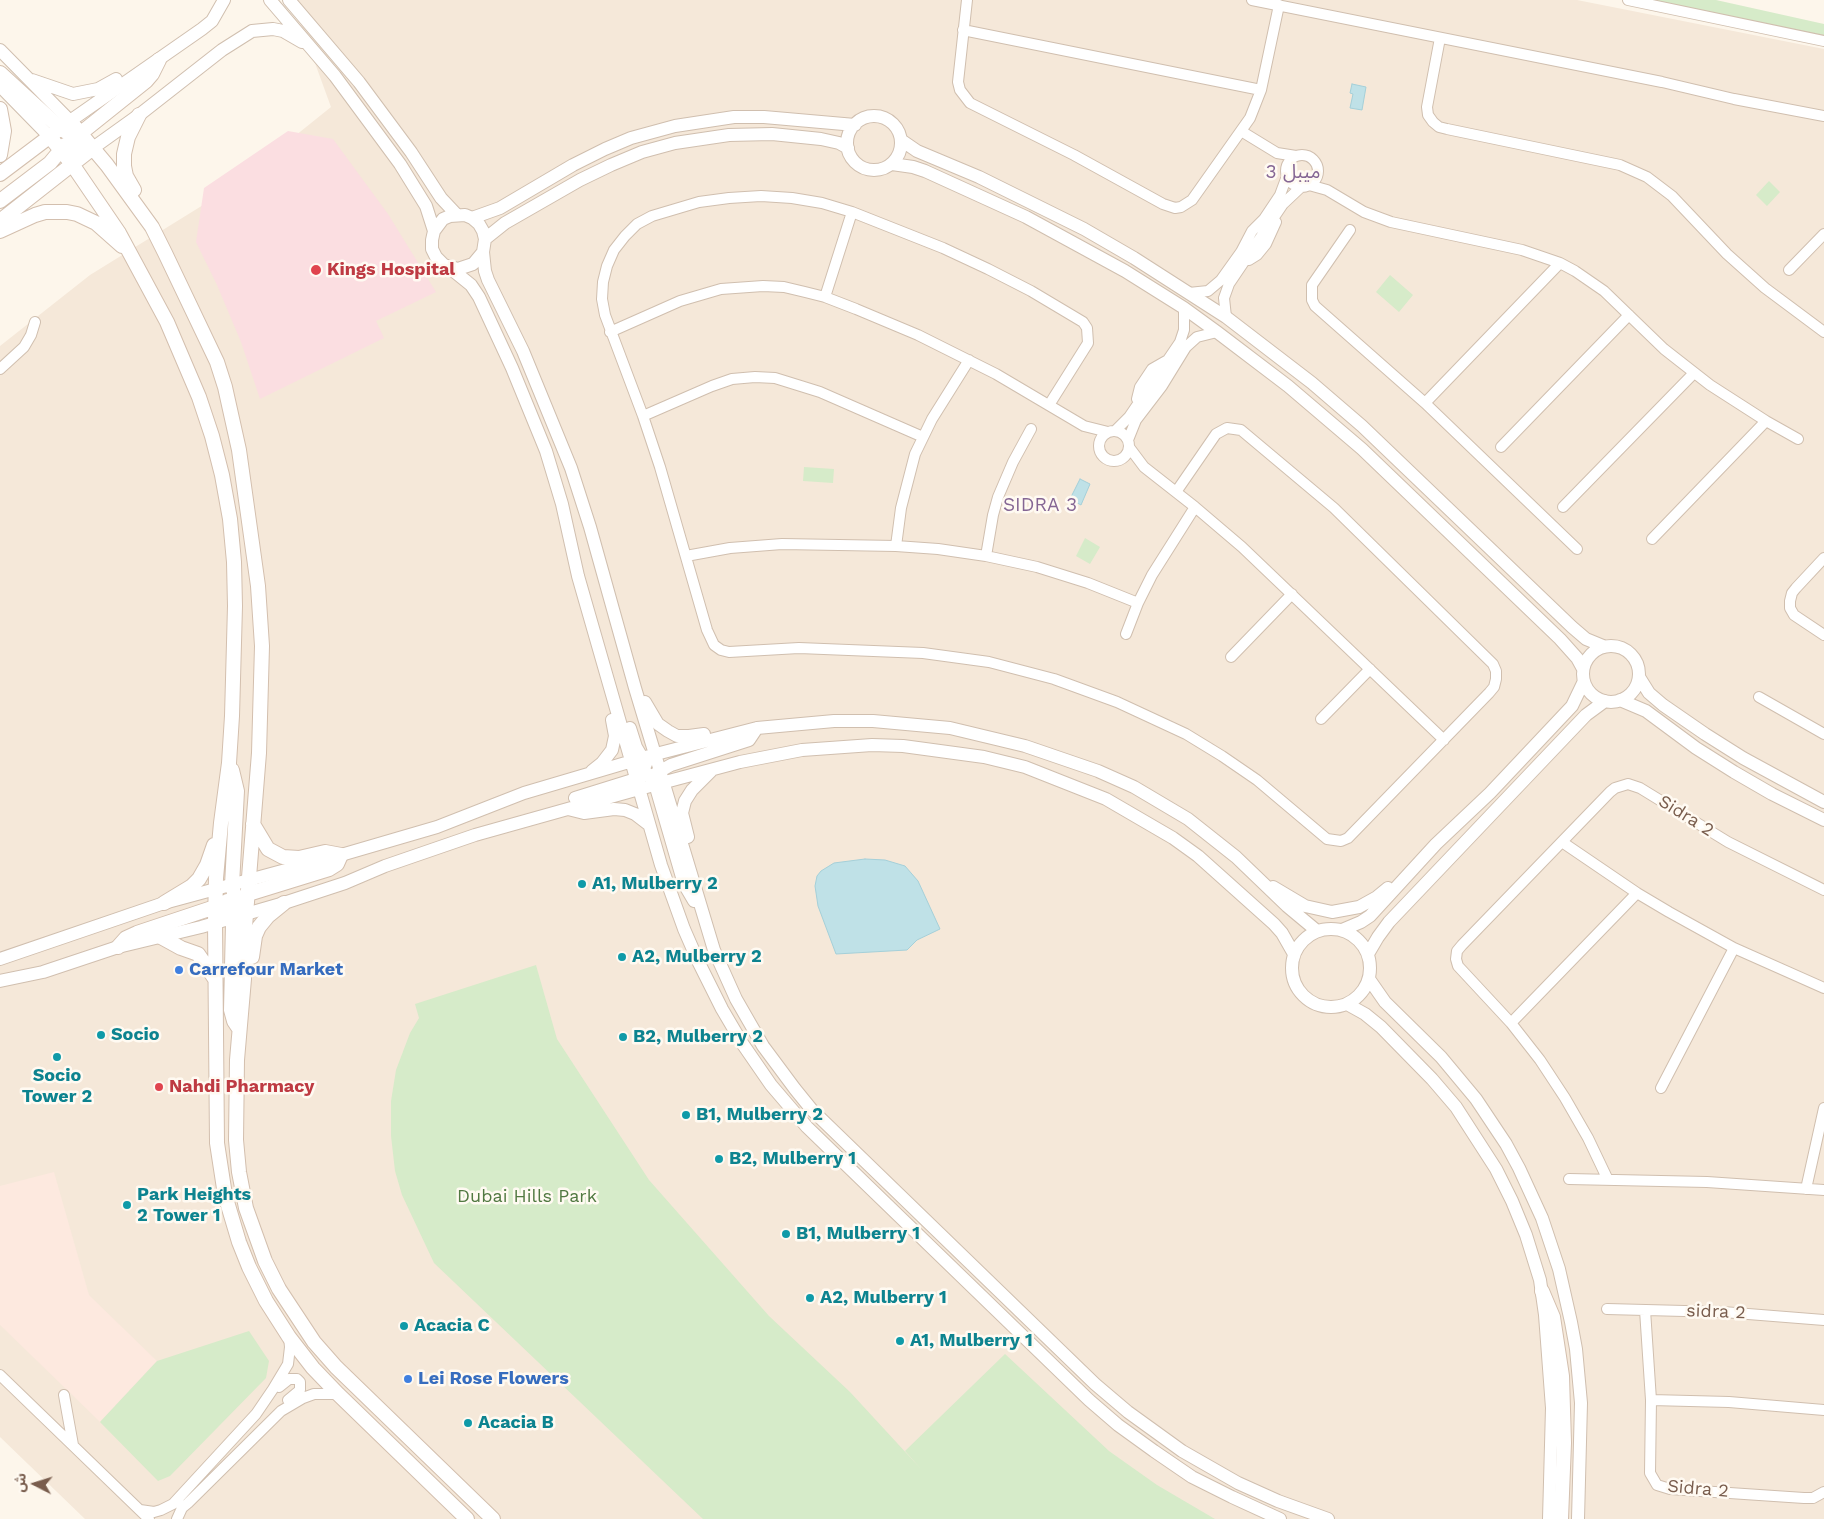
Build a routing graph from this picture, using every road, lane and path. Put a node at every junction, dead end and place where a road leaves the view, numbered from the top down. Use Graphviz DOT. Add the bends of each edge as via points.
graph roads {
  1 [pos="224,0"];
  2 [pos="270,0"];
  3 [pos="289,0"];
  4 [pos="967,0"];
  5 [pos="1252,0"];
  6 [pos="1628,0"];
  7 [pos="1279,6"];
  8 [pos="963,30"];
  9 [pos="1440,38"];
  10 [pos="1824,41"];
  11 [pos="312,48"];
  12 [pos="0,50"];
  13 [pos="159,60"];
  14 [pos="0,73"];
  15 [pos="29,79"];
  16 [pos="0,86"];
  17 [pos="1261,90"];
  18 [pos="0,109"];
  19 [pos="139,115"];
  20 [pos="1824,116"];
  21 [pos="855,125"];
  22 [pos="1241,131"];
  23 [pos="68,137"];
  24 [pos="901,140"];
  25 [pos="848,148"];
  26 [pos="90,150"];
  27 [pos="1270,150"];
  28 [pos="0,156"];
  29 [pos="1296,156"];
  30 [pos="72,164"];
  31 [pos="892,164"];
  32 [pos="0,174"];
  33 [pos="1287,174"];
  34 [pos="1318,174"];
  35 [pos="1305,186"];
  36 [pos="1332,193"];
  37 [pos="0,201"];
  38 [pos="852,212"];
  39 [pos="457,215"];
  40 [pos="472,218"];
  41 [pos="0,221"];
  42 [pos="152,227"];
  43 [pos="434,230"];
  44 [pos="1350,230"];
  45 [pos="0,231"];
  46 [pos="1824,234"];
  47 [pos="485,239"];
  48 [pos="483,252"];
  49 [pos="132,256"];
  50 [pos="1560,263"];
  51 [pos="450,268"];
  52 [pos="1789,270"];
  53 [pos="1189,293"];
  54 [pos="825,297"];
  55 [pos="1184,308"];
  56 [pos="1629,315"];
  57 [pos="1226,317"];
  58 [pos="35,322"];
  59 [pos="610,332"];
  60 [pos="1217,332"];
  61 [pos="1824,332"];
  62 [pos="969,360"];
  63 [pos="0,369"];
  64 [pos="1694,373"];
  65 [pos="1425,403"];
  66 [pos="1049,405"];
  67 [pos="643,416"];
  68 [pos="1766,422"];
  69 [pos="1084,426"];
  70 [pos="1031,429"];
  71 [pos="1111,432"];
  72 [pos="922,438"];
  73 [pos="1798,440"];
  74 [pos="1128,444"];
  75 [pos="1099,446"];
  76 [pos="1501,447"];
  77 [pos="1119,460"];
  78 [pos="1144,467"];
  79 [pos="1176,492"];
  80 [pos="1195,507"];
  81 [pos="1563,507"];
  82 [pos="1652,539"];
  83 [pos="896,546"];
  84 [pos="1577,549"];
  85 [pos="686,556"];
  86 [pos="986,556"];
  87 [pos="1824,558"];
  88 [pos="1292,594"];
  89 [pos="1138,603"];
  90 [pos="1126,634"];
  91 [pos="1824,635"];
  92 [pos="1603,646"];
  93 [pos="1230,657"];
  94 [pos="1370,669"];
  95 [pos="1583,675"];
  96 [pos="1639,677"];
  97 [pos="607,679"];
  98 [pos="635,688"];
  99 [pos="1760,697"];
  100 [pos="1620,700"];
  101 [pos="1605,701"];
  102 [pos="1321,720"];
  103 [pos="757,728"];
  104 [pos="1824,734"];
  105 [pos="723,736"];
  106 [pos="1444,740"];
  107 [pos="656,754"];
  108 [pos="229,762"];
  109 [pos="713,769"];
  110 [pos="648,774"];
  111 [pos="586,775"];
  112 [pos="1824,802"];
  113 [pos="567,809"];
  114 [pos="526,820"];
  115 [pos="1824,820"];
  116 [pos="221,823"];
  117 [pos="253,824"];
  118 [pos="648,824"];
  119 [pos="1562,842"];
  120 [pos="342,855"];
  121 [pos="686,859"];
  122 [pos="1411,873"];
  123 [pos="1258,880"];
  124 [pos="216,889"];
  125 [pos="1824,890"];
  126 [pos="1637,893"];
  127 [pos="235,900"];
  128 [pos="284,902"];
  129 [pos="164,903"];
  130 [pos="701,908"];
  131 [pos="215,922"];
  132 [pos="1318,930"];
  133 [pos="1342,930"];
  134 [pos="161,937"];
  135 [pos="118,947"];
  136 [pos="1734,948"];
  137 [pos="1294,954"];
  138 [pos="1368,954"];
  139 [pos="0,959"];
  140 [pos="215,979"];
  141 [pos="244,979"];
  142 [pos="1369,979"];
  143 [pos="0,981"];
  144 [pos="1824,988"];
  145 [pos="1347,1004"];
  146 [pos="1511,1023"];
  147 [pos="239,1028"];
  148 [pos="1661,1088"];
  149 [pos="1824,1108"];
  150 [pos="1569,1179"];
  151 [pos="1608,1180"];
  152 [pos="1806,1188"];
  153 [pos="1824,1190"];
  154 [pos="1542,1291"];
  155 [pos="1607,1309"];
  156 [pos="1646,1310"];
  157 [pos="1824,1320"];
  158 [pos="1047,1336"];
  159 [pos="289,1337"];
  160 [pos="1035,1348"];
  161 [pos="0,1375"];
  162 [pos="338,1394"];
  163 [pos="64,1395"];
  164 [pos="267,1398"];
  165 [pos="1651,1400"];
  166 [pos="1824,1410"];
  167 [pos="281,1411"];
  168 [pos="73,1445"];
  169 [pos="1824,1492"];
  170 [pos="140,1510"];
  171 [pos="1579,1518"];
  172 [pos="149,1519"];
  173 [pos="177,1519"];
  174 [pos="467,1519"];
  175 [pos="493,1519"];
  176 [pos="1280,1519"];
  177 [pos="1328,1519"];
  178 [pos="1549,1519"];
  179 [pos="1560,1519"];
  1 -- 13 [label="street" via="212,20"];
  2 -- 11 [label="street"];
  3 -- 39 [label="street" via="359,82 441,198"];
  4 -- 8 [label="street"];
  5 -- 7 [label="street"];
  6 -- 10 [label="street"];
  7 -- 9 [label="street"];
  7 -- 17 [label="street"];
  8 -- 17 [label="street"];
  8 -- 22 [label="street" via="958,82 970,103 1169,207 1181,207 1192,200"];
  9 -- 20 [label="street"];
  9 -- 61 [label="street" via="1426,107 1433,122 1447,129 1620,165 1647,177 1672,196 1764,288"];
  11 -- 19 [label="street" via="283,31 252,31 222,50"];
  11 -- 43 [label="street" via="400,164 426,206"];
  12 -- 15 [label="street"];
  13 -- 15 [label="street" via="133,69 98,89 82,93 66,92"];
  13 -- 23 [label="main road" via="146,81"];
  14 -- 23 [label="main road"];
  15 -- 23 [label="street"];
  16 -- 23 [label="street"];
  17 -- 22 [label="street"];
  18 -- 28 [label="main road" via="4,131"];
  19 -- 26 [label="street"];
  19 -- 42 [label="main road" via="125,147 124,166"];
  21 -- 24 [label="street" via="870,117 884,119 896,128"];
  21 -- 25 [label="street" via="848,139"];
  21 -- 40 [label="street" via="764,116 676,126 605,149 500,208"];
  22 -- 27 [label="street"];
  23 -- 26 [label="main road"];
  23 -- 30 [label="main road"];
  23 -- 32 [label="main road"];
  23 -- 37 [label="main road" via="50,163"];
  24 -- 31 [label="street"];
  24 -- 53 [label="street" via="917,151 988,181 1084,229"];
  25 -- 31 [label="street" via="857,164 865,169 884,169"];
  25 -- 47 [label="street" via="821,139 772,134 729,135 675,143 611,164 505,223"];
  26 -- 30 [label="main road"];
  26 -- 42 [label="main road"];
  27 -- 29 [label="street"];
  27 -- 33 [label="street"];
  29 -- 33 [label="street" via="1290,161"];
  29 -- 34 [label="street" via="1310,157 1317,165"];
  30 -- 41 [label="main road"];
  30 -- 49 [label="main road"];
  31 -- 55 [label="street" via="925,171 1026,217"];
  33 -- 35 [label="street" via="1294,184"];
  33 -- 53 [label="street" via="1280,195 1252,231 1218,285 1208,291"];
  34 -- 35 [label="street"];
  34 -- 36 [label="street"];
  35 -- 36 [label="street"];
  35 -- 57 [label="street" via="1288,198 1277,214 1266,244 1257,255 1245,261 1225,290"];
  36 -- 50 [label="street" via="1364,212 1390,222 1522,250"];
  38 -- 54 [label="street"];
  38 -- 59 [label="street" via="807,200 761,196 698,202 652,216 625,236 607,266 602,299"];
  38 -- 66 [label="street" via="988,268 1083,322 1087,328 1088,343"];
  39 -- 40 [label="street"];
  39 -- 43 [label="street" via="443,220"];
  40 -- 47 [label="street" via="483,231"];
  42 -- 117 [label="main road" via="217,362 239,450 258,586 262,646"];
  43 -- 51 [label="street" via="435,255"];
  44 -- 65 [label="street" via="1312,285 1312,300 1320,311"];
  45 -- 49 [label="main road" via="45,212 67,212 96,223"];
  46 -- 52 [label="street"];
  47 -- 48 [label="street"];
  48 -- 51 [label="street" via="466,268"];
  48 -- 98 [label="street" via="488,280 523,351 571,468"];
  49 -- 108 [label="main road" via="184,359 222,475 234,562"];
  50 -- 56 [label="street" via="1604,291"];
  50 -- 65 [label="street"];
  51 -- 97 [label="street" via="471,285 479,297 546,451"];
  53 -- 57 [label="street"];
  54 -- 59 [label="street" via="763,286 721,289 700,294"];
  54 -- 62 [label="street" via="887,321"];
  55 -- 60 [label="street"];
  55 -- 71 [label="street" via="1183,336 1125,422"];
  56 -- 64 [label="street"];
  56 -- 76 [label="street"];
  57 -- 92 [label="street" via="1362,426 1572,627 1586,639"];
  58 -- 63 [label="street" via="24,347"];
  59 -- 67 [label="street"];
  60 -- 74 [label="street" via="1197,337 1186,346 1162,386 1136,420"];
  60 -- 95 [label="street" via="1288,386 1362,449 1569,648"];
  62 -- 66 [label="street"];
  62 -- 72 [label="street"];
  64 -- 68 [label="street"];
  64 -- 81 [label="street"];
  65 -- 84 [label="street"];
  66 -- 69 [label="street"];
  67 -- 72 [label="street" via="732,379 775,378 820,392"];
  67 -- 85 [label="street"];
  68 -- 73 [label="street"];
  68 -- 82 [label="street"];
  69 -- 71 [label="street"];
  69 -- 75 [label="street"];
  70 -- 86 [label="street" via="998,497"];
  71 -- 74 [label="street" via="1122,434"];
  71 -- 75 [label="street" via="1100,440"];
  72 -- 83 [label="street" via="904,490"];
  74 -- 77 [label="street" via="1126,455"];
  74 -- 78 [label="street"];
  75 -- 77 [label="street" via="1103,456"];
  77 -- 78 [label="street"];
  78 -- 79 [label="street"];
  79 -- 80 [label="street"];
  79 -- 106 [label="street" via="1216,434 1234,428 1246,433 1334,508 1493,664 1496,671 1494,687"];
  80 -- 88 [label="street"];
  80 -- 89 [label="street" via="1159,562"];
  83 -- 85 [label="street" via="782,544"];
  83 -- 86 [label="street"];
  85 -- 106 [label="street" via="709,638 721,650 799,648 923,653 989,662 1054,679 1117,702 1186,734 1256,780 1321,835 1334,841 1353,834"];
  86 -- 89 [label="street" via="1062,574"];
  87 -- 91 [label="street" via="1792,593 1790,601 1794,615"];
  88 -- 93 [label="street"];
  88 -- 94 [label="street"];
  89 -- 90 [label="street"];
  92 -- 95 [label="street" via="1590,655"];
  92 -- 96 [label="street" via="1619,646 1632,655"];
  94 -- 102 [label="street"];
  94 -- 106 [label="street"];
  95 -- 101 [label="street" via="1592,694"];
  95 -- 122 [label="street" via="1577,698 1565,713"];
  96 -- 100 [label="street" via="1633,691"];
  96 -- 112 [label="street" via="1658,701 1698,729 1751,763"];
  97 -- 110 [label="street" via="618,690"];
  97 -- 111 [label="street" via="606,694 614,743 608,757"];
  98 -- 105 [label="street" via="658,724 677,736 708,733"];
  98 -- 107 [label="street"];
  99 -- 104 [label="street"];
  100 -- 101 [label="street"];
  100 -- 115 [label="street" via="1646,711 1734,772"];
  101 -- 138 [label="street" via="1578,723 1389,922"];
  103 -- 105 [label="street"];
  103 -- 110 [label="street" via="749,740"];
  103 -- 123 [label="street" via="834,720 883,721 950,728 1025,746 1098,771 1161,802 1236,857"];
  105 -- 107 [label="street"];
  107 -- 110 [label="street"];
  108 -- 116 [label="main road"];
  108 -- 127 [label="main road" via="236,791"];
  109 -- 110 [label="street"];
  109 -- 121 [label="street" via="684,801 682,813 689,843"];
  109 -- 137 [label="street" via="802,750 872,745 945,750 1025,767 1106,799 1173,838 1204,861 1274,924"];
  110 -- 111 [label="street"];
  110 -- 113 [label="street"];
  110 -- 114 [label="street" via="540,808"];
  110 -- 118 [label="street"];
  110 -- 121 [label="street"];
  110 -- 130 [label="street" via="684,884"];
  111 -- 120 [label="street" via="509,798 437,827"];
  113 -- 114 [label="street"];
  113 -- 118 [label="street" via="584,813 625,810"];
  114 -- 128 [label="street"];
  116 -- 124 [label="main road"];
  116 -- 129 [label="main road" via="204,873 192,886"];
  117 -- 120 [label="main road" via="268,849 283,857 299,858 325,852"];
  117 -- 127 [label="main road"];
  118 -- 160 [label="street" via="672,898 698,961 742,1044 764,1076 813,1133"];
  119 -- 125 [label="street, Sidra 2" via="1615,788 1634,785 1728,842"];
  119 -- 126 [label="street"];
  119 -- 146 [label="street, Sidra 2" via="1457,951 1458,966"];
  120 -- 127 [label="main road" via="329,869"];
  121 -- 130 [label="street"];
  122 -- 123 [label="street" via="1359,907 1332,912 1305,906"];
  122 -- 133 [label="street" via="1370,916"];
  123 -- 132 [label="street"];
  124 -- 127 [label="main road"];
  124 -- 129 [label="street"];
  126 -- 136 [label="street"];
  126 -- 146 [label="street"];
  127 -- 128 [label="street"];
  127 -- 131 [label="main road"];
  127 -- 135 [label="main road" via="137,933"];
  127 -- 141 [label="main road"];
  127 -- 147 [label="main road" via="231,1010"];
  128 -- 141 [label="main road" via="259,927"];
  129 -- 139 [label="street"];
  130 -- 158 [label="street" via="714,950 736,999 763,1046 795,1089 840,1137"];
  131 -- 134 [label="street"];
  131 -- 140 [label="main road"];
  132 -- 133 [label="street"];
  132 -- 137 [label="street" via="1303,940"];
  133 -- 138 [label="street" via="1358,939"];
  134 -- 135 [label="street"];
  134 -- 140 [label="main road" via="198,954"];
  135 -- 143 [label="street" via="43,972"];
  136 -- 144 [label="street"];
  136 -- 148 [label="street"];
  137 -- 145 [label="street" via="1293,976 1307,1000 1334,1008"];
  138 -- 142 [label="street"];
  140 -- 159 [label="main road" via="217,1143 225,1195 252,1275"];
  141 -- 147 [label="main road"];
  142 -- 145 [label="street" via="1361,994"];
  142 -- 171 [label="street" via="1385,1002 1441,1057 1476,1099 1506,1144 1542,1218 1566,1295 1576,1349 1581,1403"];
  145 -- 154 [label="street" via="1373,1020 1407,1052 1456,1107 1477,1137 1512,1201 1526,1235"];
  146 -- 151 [label="street, Sidra 2" via="1565,1098"];
  147 -- 175 [label="main road" via="236,1140 240,1172 254,1232 279,1289 305,1330 336,1367"];
  149 -- 152 [label="street"];
  150 -- 151 [label="street"];
  151 -- 152 [label="street"];
  152 -- 153 [label="street"];
  154 -- 178 [label="street" via="1552,1408"];
  154 -- 179 [label="main road" via="1553,1317 1562,1376 1564,1443"];
  155 -- 156 [label="street, sidra 2"];
  156 -- 157 [label="street, sidra 2"];
  156 -- 165 [label="street, Sidra 2"];
  158 -- 160 [label="street"];
  158 -- 177 [label="street" via="1095,1384 1163,1438 1238,1483"];
  159 -- 162 [label="main road"];
  159 -- 164 [label="street" via="288,1364"];
  160 -- 176 [label="street" via="1089,1400 1154,1452 1192,1476"];
  161 -- 168 [label="street"];
  162 -- 167 [label="street" via="314,1394"];
  162 -- 174 [label="main road"];
  163 -- 168 [label="street"];
  164 -- 167 [label="street" via="289,1379 297,1379 300,1390"];
  164 -- 170 [label="street" via="173,1504 154,1512"];
  165 -- 166 [label="street" via="1729,1402"];
  165 -- 169 [label="street, Sidra 2" via="1650,1473 1657,1485 1804,1498 1813,1498"];
  167 -- 173 [label="street" via="182,1508"];
  168 -- 170 [label="street"];
  170 -- 172 [label="street"];
}
